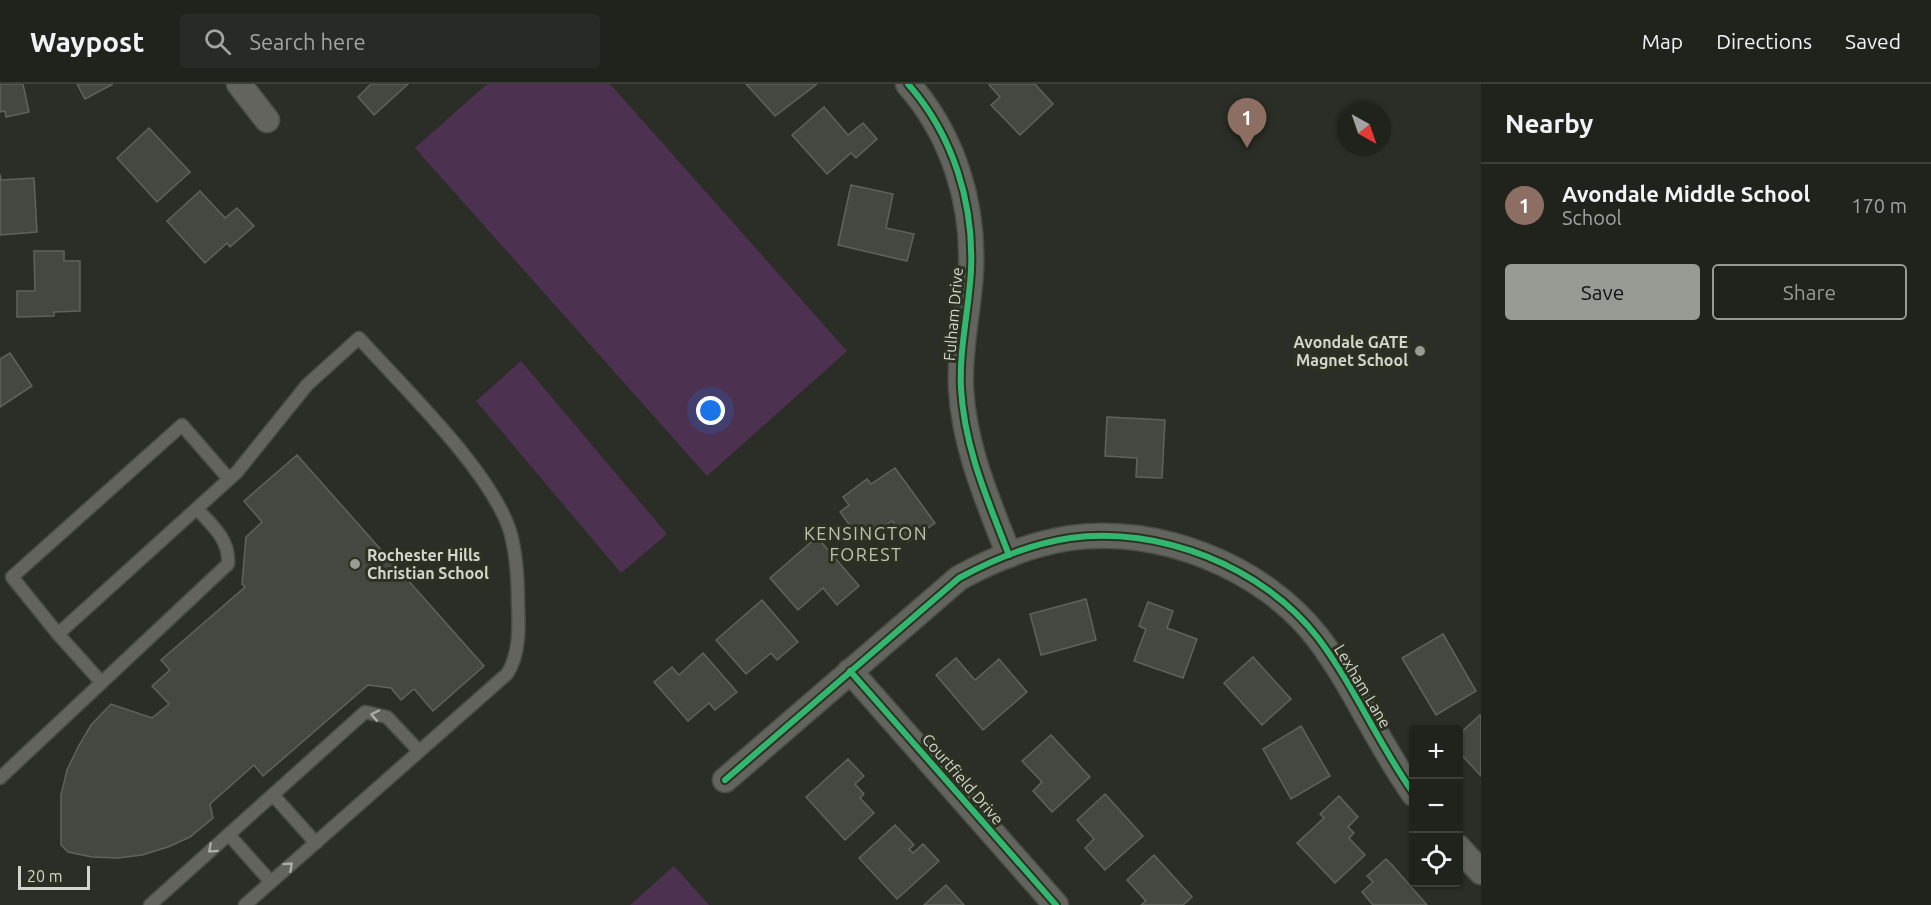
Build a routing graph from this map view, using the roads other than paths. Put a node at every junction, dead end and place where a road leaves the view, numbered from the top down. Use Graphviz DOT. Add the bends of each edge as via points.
graph roads {
  1 [pos="239,84"];
  2 [pos="908,84"];
  3 [pos="267,120"];
  4 [pos="229,479"];
  5 [pos="197,509"];
  6 [pos="1009,555"];
  7 [pos="58,634"];
  8 [pos="850,671"];
  9 [pos="101,682"];
  10 [pos="419,751"];
  11 [pos="0,778"];
  12 [pos="725,780"];
  13 [pos="1409,787"];
  14 [pos="273,795"];
  15 [pos="229,835"];
  16 [pos="316,843"];
  17 [pos="1463,853"];
  18 [pos="1481,873"];
  19 [pos="271,882"];
  20 [pos="150,905"];
  21 [pos="245,905"];
  22 [pos="1056,905"];
  1 -- 3 [label="street"];
  2 -- 6 [label="street, Fulham Drive" via="943,136 963,187 972,252 962,353 964,420 977,473"];
  4 -- 5 [label="lane"];
  4 -- 7 [label="lane" via="182,425 12,577"];
  4 -- 10 [label="lane" via="307,385 359,338 448,438 496,500 510,530 516,557 519,613 514,664"];
  5 -- 7 [label="lane"];
  5 -- 9 [label="lane" via="225,540 228,564"];
  6 -- 8 [label="street" via="959,578"];
  6 -- 13 [label="street, Lexham Lane" via="1036,544 1071,538 1121,538 1165,544 1234,569 1273,595 1317,636"];
  7 -- 9 [label="lane"];
  8 -- 12 [label="street"];
  8 -- 22 [label="street, Courtfield Drive"];
  9 -- 11 [label="lane"];
  10 -- 14 [label="lane, one-way" via="387,717 365,712"];
  10 -- 16 [label="lane"];
  14 -- 15 [label="lane"];
  14 -- 16 [label="lane"];
  15 -- 19 [label="lane"];
  15 -- 20 [label="lane, one-way"];
  19 -- 16 [label="lane, one-way"];
  17 -- 18 [label="street"];
  19 -- 21 [label="lane"];
}
